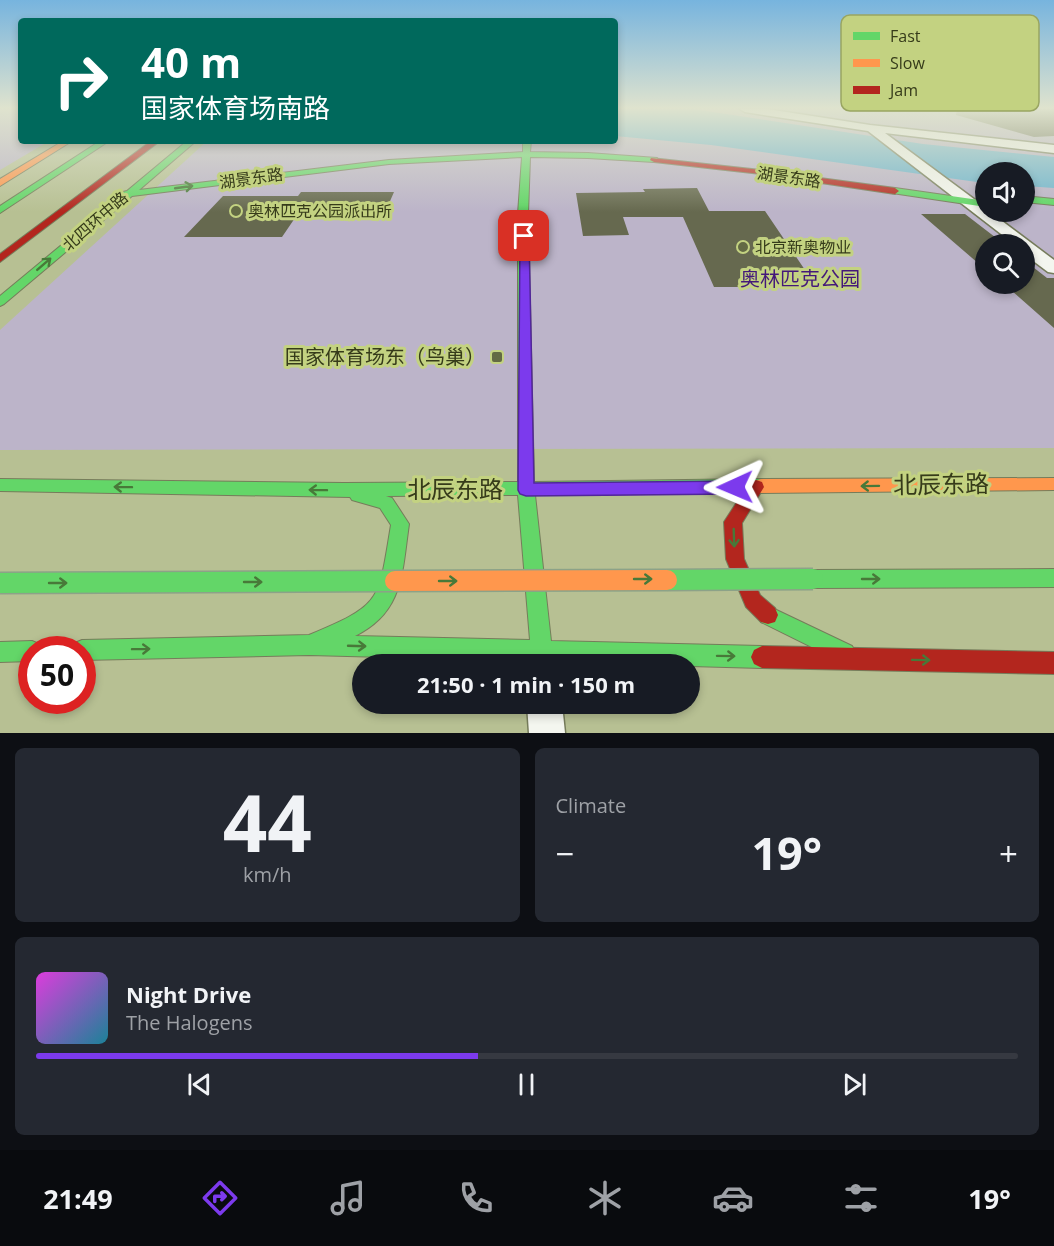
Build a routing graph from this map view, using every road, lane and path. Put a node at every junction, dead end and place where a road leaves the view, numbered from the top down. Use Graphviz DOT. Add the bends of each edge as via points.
graph roads {
  1 [pos="890,143"];
  2 [pos="996,143"];
  3 [pos="64,144"];
  4 [pos="100,144"];
  5 [pos="152,144"];
  6 [pos="188,144"];
  7 [pos="527,147"];
  8 [pos="1054,149"];
  9 [pos="228,166"];
  10 [pos="175,172"];
  11 [pos="152,173"];
  12 [pos="0,183"];
  13 [pos="954,193"];
  14 [pos="126,194"];
  15 [pos="975,195"];
  16 [pos="1035,200"];
  17 [pos="1054,202"];
  18 [pos="967,203"];
  19 [pos="975,203"];
  20 [pos="1035,208"];
  21 [pos="1054,209"];
  22 [pos="0,210"];
  23 [pos="1009,234"];
  24 [pos="1035,253"];
  25 [pos="0,260"];
  26 [pos="1054,268"];
  27 [pos="0,302"];
  28 [pos="1054,484"];
  29 [pos="0,485"];
  30 [pos="756,487"];
  31 [pos="344,490"];
  32 [pos="526,490"];
  33 [pos="1054,578"];
  34 [pos="0,583"];
  35 [pos="309,645"];
  36 [pos="96,650"];
  37 [pos="18,651"];
  38 [pos="0,652"];
  39 [pos="459,654"];
  40 [pos="542,654"];
  41 [pos="700,658"];
  42 [pos="856,658"];
  43 [pos="1054,663"];
  44 [pos="546,714"];
  45 [pos="547,733"];
  1 -- 13 [label="street"];
  2 -- 8 [label="street"];
  3 -- 12 [label="main road"];
  4 -- 22 [label="main road"];
  5 -- 25 [label="main road, 北四环中路"];
  6 -- 11 [label="main road, 北四环中路"];
  7 -- 9 [label="main road, 湖景东路" via="397,151"];
  7 -- 13 [label="main road, 湖景东路" via="666,156"];
  14 -- 7 [label="main road, 湖景东路, one-way"];
  7 -- 18 [label="main road, 湖景东路" via="669,161"];
  7 -- 32 [label="main road" via="523,214"];
  10 -- 11 [label="main road"];
  11 -- 14 [label="main road, 北四环中路"];
  13 -- 15 [label="main road, 湖景东路"];
  13 -- 18 [label="street"];
  27 -- 14 [label="main road, 北四环中路, one-way"];
  16 -- 17 [label="main road"];
  18 -- 19 [label="main road, 湖景东路"];
  18 -- 23 [label="street"];
  20 -- 21 [label="main road"];
  24 -- 26 [label="street"];
  28 -- 30 [label="main road, 北辰东路, one-way"];
  31 -- 29 [label="main road, 北辰东路, one-way"];
  30 -- 32 [label="main road, 北辰东路"];
  30 -- 42 [label="main road, one-way" via="733,522 735,559 753,601 772,619"];
  31 -- 32 [label="main road, 北辰东路"];
  31 -- 35 [label="main road" via="386,503 400,524 394,563 380,606 348,628"];
  32 -- 40 [label="main road"];
  34 -- 33 [label="main road, one-way, bridge"];
  36 -- 35 [label="main road, one-way"];
  35 -- 39 [label="main road, one-way"];
  37 -- 38 [label="main road"];
  41 -- 42 [label="main road, one-way"];
  42 -- 43 [label="main road, one-way"];
  44 -- 45 [label="street"];
}
